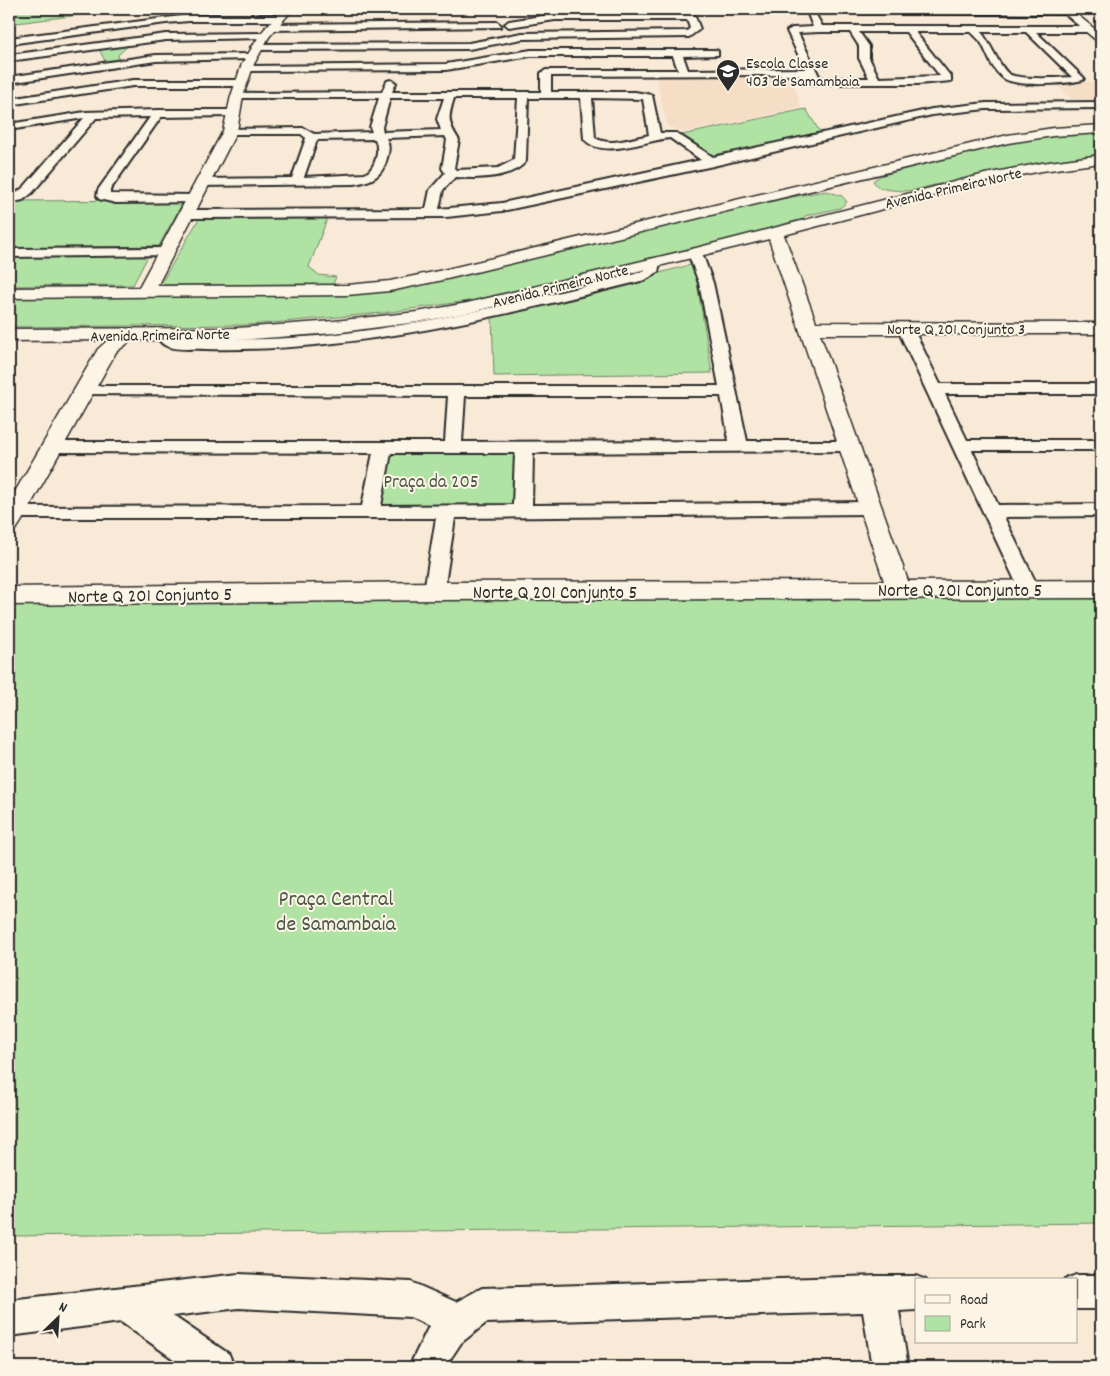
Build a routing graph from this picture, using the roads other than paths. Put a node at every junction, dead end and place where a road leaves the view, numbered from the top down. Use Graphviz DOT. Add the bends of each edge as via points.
graph roads {
  1 [pos="362,9"];
  2 [pos="808,9"];
  3 [pos="933,10"];
  4 [pos="921,11"];
  5 [pos="564,13"];
  6 [pos="633,13"];
  7 [pos="690,13"];
  8 [pos="1069,13"];
  9 [pos="513,14"];
  10 [pos="147,22"];
  11 [pos="521,22"];
  12 [pos="1091,23"];
  13 [pos="497,25"];
  14 [pos="410,27"];
  15 [pos="819,29"];
  16 [pos="974,29"];
  17 [pos="1028,29"];
  18 [pos="853,30"];
  19 [pos="909,30"];
  20 [pos="937,30"];
  21 [pos="268,34"];
  22 [pos="522,36"];
  23 [pos="1101,39"];
  24 [pos="138,40"];
  25 [pos="9,41"];
  26 [pos="494,42"];
  27 [pos="376,46"];
  28 [pos="403,46"];
  29 [pos="92,47"];
  30 [pos="544,53"];
  31 [pos="677,53"];
  32 [pos="715,53"];
  33 [pos="9,58"];
  34 [pos="492,59"];
  35 [pos="126,62"];
  36 [pos="101,66"];
  37 [pos="371,67"];
  38 [pos="399,68"];
  39 [pos="684,72"];
  40 [pos="546,73"];
  41 [pos="809,75"];
  42 [pos="9,80"];
  43 [pos="875,80"];
  44 [pos="109,86"];
  45 [pos="240,89"];
  46 [pos="523,95"];
  47 [pos="546,95"];
  48 [pos="586,95"];
  49 [pos="384,96"];
  50 [pos="450,96"];
  51 [pos="9,102"];
  52 [pos="1101,104"];
  53 [pos="52,108"];
  54 [pos="159,113"];
  55 [pos="232,113"];
  56 [pos="93,114"];
  57 [pos="11,129"];
  58 [pos="1101,129"];
  59 [pos="307,130"];
  60 [pos="230,131"];
  61 [pos="448,133"];
  62 [pos="380,135"];
  63 [pos="655,137"];
  64 [pos="1101,159"];
  65 [pos="713,162"];
  66 [pos="872,172"];
  67 [pos="452,173"];
  68 [pos="297,181"];
  69 [pos="202,183"];
  70 [pos="808,187"];
  71 [pos="915,196"];
  72 [pos="9,199"];
  73 [pos="194,199"];
  74 [pos="847,200"];
  75 [pos="432,213"];
  76 [pos="186,214"];
  77 [pos="775,232"];
  78 [pos="166,252"];
  79 [pos="695,252"];
  80 [pos="9,253"];
  81 [pos="145,292"];
  82 [pos="9,293"];
  83 [pos="810,328"];
  84 [pos="904,328"];
  85 [pos="1101,328"];
  86 [pos="14,335"];
  87 [pos="104,342"];
  88 [pos="9,351"];
  89 [pos="1101,389"];
  90 [pos="935,390"];
  91 [pos="85,391"];
  92 [pos="457,391"];
  93 [pos="727,391"];
  94 [pos="1101,445"];
  95 [pos="739,446"];
  96 [pos="848,446"];
  97 [pos="962,446"];
  98 [pos="52,447"];
  99 [pos="453,447"];
  100 [pos="524,447"];
  101 [pos="383,448"];
  102 [pos="869,508"];
  103 [pos="1101,510"];
  104 [pos="522,511"];
  105 [pos="993,511"];
  106 [pos="370,512"];
  107 [pos="447,512"];
  108 [pos="11,517"];
  109 [pos="900,589"];
  110 [pos="1029,589"];
  111 [pos="1101,589"];
  112 [pos="434,592"];
  113 [pos="9,596"];
  114 [pos="1078,1292"];
  115 [pos="1101,1292"];
  116 [pos="878,1293"];
  117 [pos="915,1293"];
  118 [pos="126,1304"];
  119 [pos="9,1318"];
  120 [pos="458,1321"];
  121 [pos="216,1367"];
  122 [pos="427,1367"];
  123 [pos="890,1367"];
  1 -- 21 [label="street"];
  2 -- 4 [label="street"];
  2 -- 15 [label="street"];
  3 -- 4 [label="street"];
  3 -- 8 [label="street"];
  4 -- 20 [label="street"];
  5 -- 6 [label="street"];
  5 -- 11 [label="street"];
  6 -- 7 [label="street"];
  7 -- 22 [label="street" via="695,30 689,34"];
  8 -- 12 [label="main road"];
  9 -- 11 [label="street"];
  10 -- 21 [label="street" via="189,18"];
  10 -- 24 [label="street"];
  10 -- 25 [label="street"];
  11 -- 13 [label="street"];
  11 -- 22 [label="street"];
  12 -- 17 [label="street"];
  12 -- 23 [label="main road"];
  13 -- 14 [label="street" via="447,22"];
  13 -- 26 [label="street"];
  14 -- 21 [label="street"];
  14 -- 28 [label="street"];
  15 -- 18 [label="street"];
  15 -- 41 [label="street" via="794,30 791,33"];
  16 -- 17 [label="street"];
  16 -- 17 [label="street" via="1006,76 1021,80 1079,78"];
  16 -- 20 [label="street"];
  18 -- 19 [label="street"];
  18 -- 43 [label="street" via="864,46 864,58"];
  19 -- 20 [label="street"];
  19 -- 43 [label="street" via="947,79"];
  21 -- 24 [label="street"];
  21 -- 27 [label="street"];
  21 -- 35 [label="street" via="170,57"];
  21 -- 37 [label="street"];
  21 -- 45 [label="main road"];
  22 -- 26 [label="street"];
  24 -- 29 [label="street"];
  24 -- 35 [label="street" via="124,55"];
  26 -- 28 [label="street" via="469,46"];
  26 -- 34 [label="street"];
  27 -- 28 [label="street"];
  27 -- 37 [label="street"];
  29 -- 33 [label="street"];
  29 -- 36 [label="street"];
  30 -- 31 [label="street"];
  30 -- 34 [label="street"];
  30 -- 40 [label="street"];
  31 -- 32 [label="street"];
  31 -- 39 [label="street"];
  34 -- 38 [label="street" via="458,66"];
  35 -- 36 [label="street"];
  35 -- 44 [label="street"];
  36 -- 42 [label="street"];
  37 -- 38 [label="street"];
  38 -- 49 [label="street"];
  39 -- 40 [label="street"];
  39 -- 41 [label="street"];
  40 -- 47 [label="street"];
  41 -- 43 [label="street"];
  44 -- 45 [label="street" via="143,83"];
  44 -- 53 [label="street"];
  45 -- 49 [label="street" via="317,100"];
  45 -- 55 [label="main road"];
  46 -- 47 [label="street"];
  46 -- 50 [label="street"];
  46 -- 67 [label="street" via="520,161 517,165 470,175"];
  47 -- 48 [label="street"];
  48 -- 63 [label="street" via="648,98"];
  48 -- 63 [label="street" via="592,142 608,145"];
  49 -- 50 [label="street"];
  49 -- 62 [label="street" via="376,127"];
  50 -- 61 [label="street" via="442,120"];
  51 -- 53 [label="street"];
  52 -- 65 [label="street" via="954,109 910,116"];
  53 -- 56 [label="street"];
  53 -- 57 [label="street"];
  54 -- 55 [label="street"];
  54 -- 56 [label="street"];
  54 -- 73 [label="street" via="104,190 103,196 116,199"];
  55 -- 60 [label="main road"];
  56 -- 72 [label="street" via="28,190"];
  58 -- 66 [label="main road, Avenida Primeira Norte" via="1008,139"];
  59 -- 60 [label="street"];
  59 -- 62 [label="street"];
  59 -- 68 [label="street"];
  60 -- 69 [label="main road"];
  61 -- 62 [label="street"];
  61 -- 67 [label="street" via="452,140 448,168"];
  62 -- 68 [label="street" via="384,146 373,177"];
  63 -- 65 [label="street" via="675,136"];
  64 -- 71 [label="main road, Avenida Primeira Norte" via="985,178"];
  65 -- 75 [label="street" via="502,207"];
  66 -- 70 [label="main road, Avenida Primeira Norte"];
  66 -- 71 [label="main road" via="862,182 873,190"];
  67 -- 75 [label="street" via="436,190"];
  68 -- 69 [label="street"];
  69 -- 73 [label="main road"];
  70 -- 74 [label="main road"];
  70 -- 81 [label="main road, Avenida Primeira Norte" via="390,286 347,290"];
  71 -- 74 [label="main road, Avenida Primeira Norte"];
  73 -- 76 [label="main road"];
  74 -- 77 [label="main road, Avenida Primeira Norte"];
  75 -- 76 [label="street"];
  76 -- 78 [label="main road"];
  77 -- 79 [label="main road, Avenida Primeira Norte"];
  77 -- 83 [label="main road"];
  78 -- 80 [label="street"];
  78 -- 81 [label="main road"];
  79 -- 87 [label="main road, Avenida Primeira Norte" via="467,308 417,317 236,334 127,336"];
  79 -- 93 [label="street" via="706,283"];
  81 -- 82 [label="main road, Avenida Primeira Norte"];
  83 -- 84 [label="main road, Norte Q 201 Conjunto 3"];
  83 -- 96 [label="main road"];
  84 -- 85 [label="main road, Norte Q 201 Conjunto 3"];
  84 -- 90 [label="street"];
  86 -- 87 [label="main road, Avenida Primeira Norte"];
  86 -- 88 [label="main road"];
  87 -- 91 [label="main road"];
  89 -- 90 [label="street"];
  90 -- 97 [label="street"];
  91 -- 92 [label="street"];
  91 -- 98 [label="main road"];
  92 -- 93 [label="street"];
  92 -- 99 [label="street"];
  93 -- 95 [label="street"];
  94 -- 97 [label="street"];
  95 -- 96 [label="street"];
  95 -- 100 [label="street"];
  96 -- 102 [label="main road"];
  97 -- 105 [label="street"];
  98 -- 101 [label="street"];
  98 -- 108 [label="main road"];
  99 -- 100 [label="street"];
  99 -- 101 [label="street"];
  100 -- 104 [label="street"];
  101 -- 106 [label="street"];
  102 -- 104 [label="street"];
  102 -- 109 [label="main road"];
  103 -- 105 [label="street"];
  104 -- 107 [label="street"];
  105 -- 110 [label="street"];
  106 -- 107 [label="street"];
  106 -- 108 [label="street"];
  107 -- 112 [label="street"];
  109 -- 110 [label="main road, Norte Q 201 Conjunto 5"];
  109 -- 112 [label="main road, Norte Q 201 Conjunto 5"];
  110 -- 111 [label="main road, Norte Q 201 Conjunto 5"];
  112 -- 113 [label="main road, Norte Q 201 Conjunto 5"];
  114 -- 115 [label="street"];
  116 -- 117 [label="street"];
  116 -- 120 [label="street" via="482,1306"];
  116 -- 123 [label="street"];
  118 -- 119 [label="street"];
  118 -- 120 [label="street" via="239,1291 411,1300"];
  118 -- 121 [label="street"];
  120 -- 122 [label="street" via="437,1342"];
}
